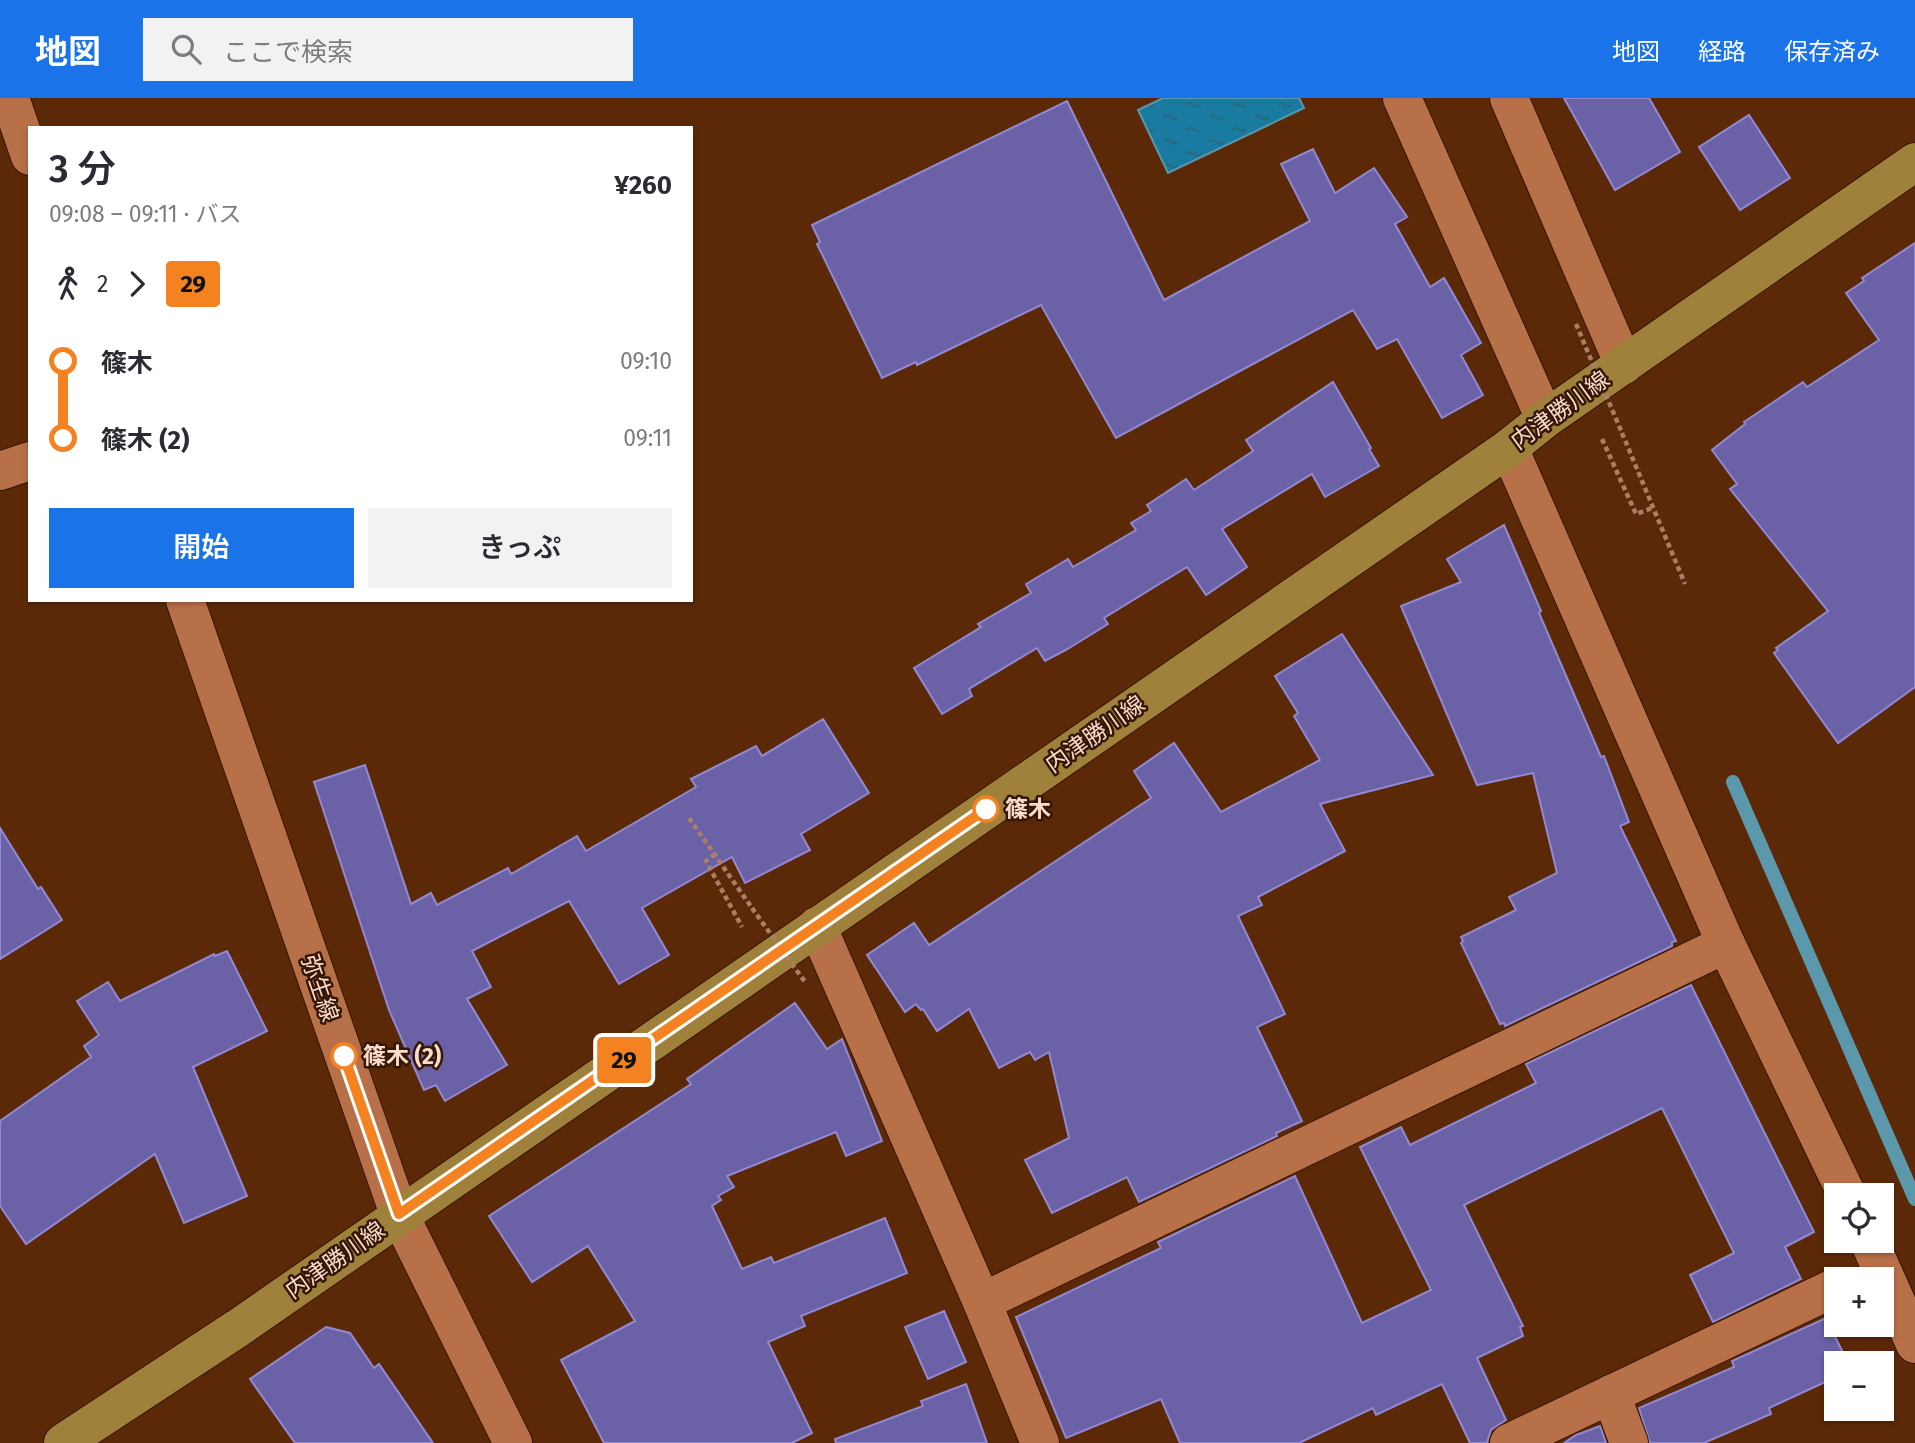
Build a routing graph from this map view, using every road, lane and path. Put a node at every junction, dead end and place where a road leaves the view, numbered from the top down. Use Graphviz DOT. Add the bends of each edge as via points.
graph roads {
  1 [pos="10,98"];
  2 [pos="1402,98"];
  3 [pos="1509,98"];
  4 [pos="28,150"];
  5 [pos="1915,162"];
  6 [pos="1576,324"];
  7 [pos="1624,365"];
  8 [pos="1545,419"];
  9 [pos="1602,439"];
  10 [pos="1509,447"];
  11 [pos="28,462"];
  12 [pos="0,471"];
  13 [pos="1653,508"];
  14 [pos="1685,584"];
  15 [pos="186,602"];
  16 [pos="689,818"];
  17 [pos="715,855"];
  18 [pos="817,926"];
  19 [pos="743,929"];
  20 [pos="1726,944"];
  21 [pos="805,982"];
  22 [pos="1841,1183"];
  23 [pos="399,1214"];
  24 [pos="1867,1262"];
  25 [pos="1824,1293"];
  26 [pos="982,1302"];
  27 [pos="1915,1343"];
  28 [pos="1611,1394"];
  29 [pos="63,1443"];
  30 [pos="513,1443"];
  31 [pos="1040,1443"];
  32 [pos="1509,1443"];
  33 [pos="1629,1443"];
  1 -- 4 [label="street"];
  2 -- 8 [label="street"];
  3 -- 7 [label="street"];
  5 -- 7 [label="main road, 内津勝川線"];
  6 -- 13 [label="path, bridge"];
  7 -- 8 [label="main road, 内津勝川線"];
  8 -- 10 [label="main road, 内津勝川線"];
  9 -- 13 [label="path" via="1636,514"];
  10 -- 18 [label="main road, 内津勝川線"];
  10 -- 20 [label="street"];
  11 -- 12 [label="street"];
  13 -- 14 [label="path"];
  15 -- 23 [label="street, 弥生線"];
  16 -- 17 [label="path"];
  17 -- 19 [label="path" via="706,861"];
  17 -- 21 [label="path, bridge"];
  18 -- 23 [label="main road, 内津勝川線"];
  18 -- 26 [label="street"];
  20 -- 22 [label="street"];
  20 -- 26 [label="street"];
  23 -- 29 [label="main road, 内津勝川線" via="238,1328"];
  23 -- 30 [label="street, 弥生線"];
  24 -- 27 [label="street"];
  25 -- 28 [label="street"];
  26 -- 31 [label="street"];
  28 -- 32 [label="street"];
  28 -- 33 [label="street"];
}
